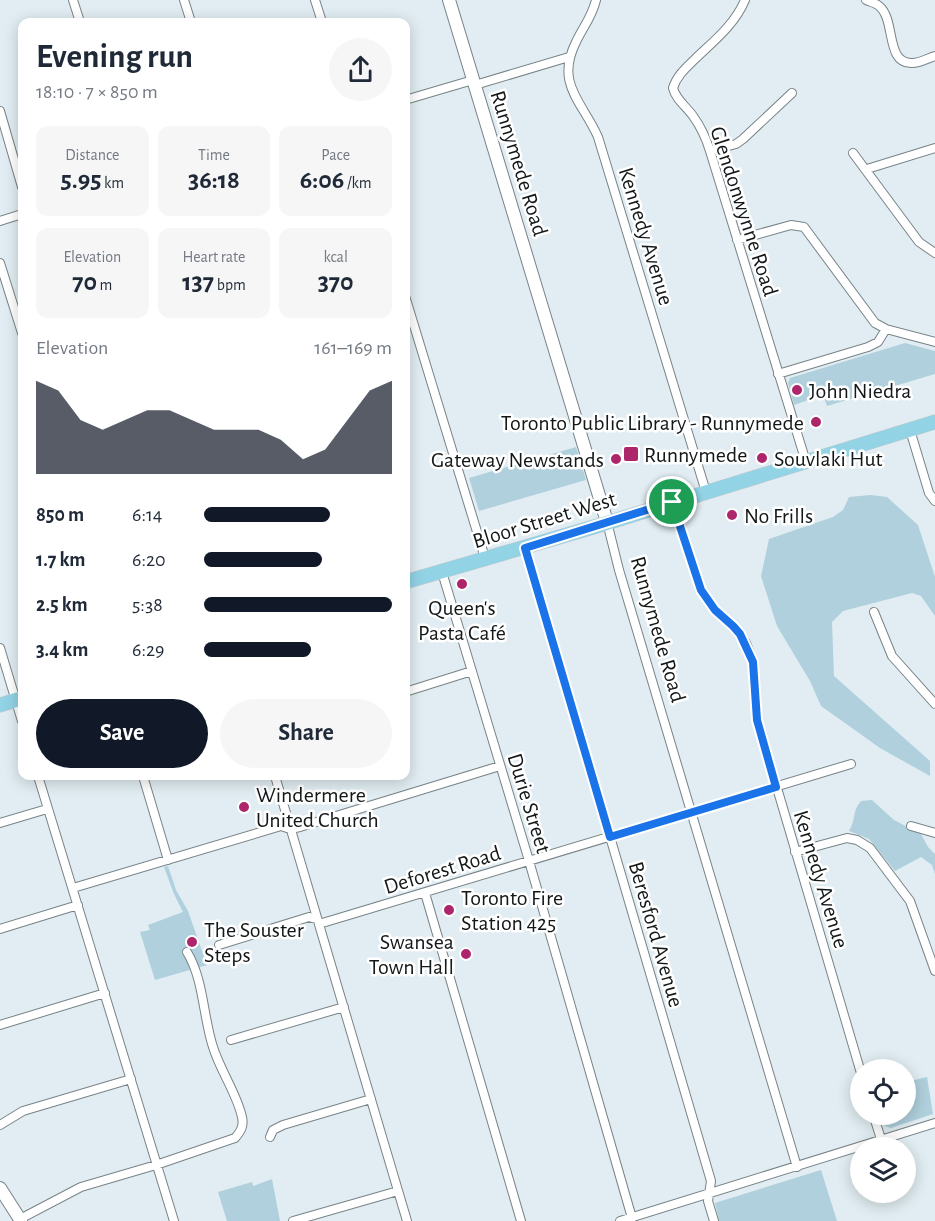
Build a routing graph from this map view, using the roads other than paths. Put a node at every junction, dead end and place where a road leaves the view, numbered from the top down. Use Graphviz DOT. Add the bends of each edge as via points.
graph roads {
  1 [pos="73,0"];
  2 [pos="184,0"];
  3 [pos="315,0"];
  4 [pos="448,0"];
  5 [pos="597,0"];
  6 [pos="745,0"];
  7 [pos="866,0"];
  8 [pos="879,2"];
  9 [pos="79,18"];
  10 [pos="190,18"];
  11 [pos="320,18"];
  12 [pos="935,56"];
  13 [pos="569,57"];
  14 [pos="474,82"];
  15 [pos="792,93"];
  16 [pos="410,99"];
  17 [pos="0,111"];
  18 [pos="935,148"];
  19 [pos="710,151"];
  20 [pos="853,153"];
  21 [pos="867,169"];
  22 [pos="18,173"];
  23 [pos="18,215"];
  24 [pos="0,221"];
  25 [pos="737,240"];
  26 [pos="935,253"];
  27 [pos="0,263"];
  28 [pos="18,306"];
  29 [pos="410,312"];
  30 [pos="886,329"];
  31 [pos="935,342"];
  32 [pos="778,374"];
  33 [pos="935,423"];
  34 [pos="910,430"];
  35 [pos="806,462"];
  36 [pos="706,492"];
  37 [pos="935,501"];
  38 [pos="672,502"];
  39 [pos="607,522"];
  40 [pos="525,548"];
  41 [pos="485,558"];
  42 [pos="442,572"];
  43 [pos="410,581"];
  44 [pos="874,612"];
  45 [pos="0,648"];
  46 [pos="472,671"];
  47 [pos="410,690"];
  48 [pos="18,696"];
  49 [pos="18,699"];
  50 [pos="935,704"];
  51 [pos="0,705"];
  52 [pos="851,764"];
  53 [pos="500,766"];
  54 [pos="39,780"];
  55 [pos="144,780"];
  56 [pos="276,780"];
  57 [pos="776,787"];
  58 [pos="47,809"];
  59 [pos="692,812"];
  60 [pos="0,823"];
  61 [pos="911,826"];
  62 [pos="290,829"];
  63 [pos="935,832"];
  64 [pos="610,837"];
  65 [pos="795,852"];
  66 [pos="168,860"];
  67 [pos="529,862"];
  68 [pos="73,888"];
  69 [pos="425,893"];
  70 [pos="78,905"];
  71 [pos="318,922"];
  72 [pos="0,928"];
  73 [pos="219,945"];
  74 [pos="187,952"];
  75 [pos="935,971"];
  76 [pos="105,993"];
  77 [pos="344,1006"];
  78 [pos="0,1025"];
  79 [pos="231,1040"];
  80 [pos="857,1059"];
  81 [pos="131,1079"];
  82 [pos="371,1099"];
  83 [pos="0,1125"];
  84 [pos="934,1125"];
  85 [pos="270,1137"];
  86 [pos="889,1137"];
  87 [pos="850,1149"];
  88 [pos="156,1165"];
  89 [pos="797,1167"];
  90 [pos="0,1188"];
  91 [pos="398,1191"];
  92 [pos="710,1193"];
  93 [pos="632,1218"];
  94 [pos="21,1220"];
  95 [pos="174,1221"];
  96 [pos="293,1221"];
  97 [pos="407,1221"];
  98 [pos="521,1221"];
  99 [pos="620,1221"];
  100 [pos="714,1221"];
  1 -- 9 [label="street"];
  2 -- 10 [label="street"];
  3 -- 11 [label="street"];
  4 -- 14 [label="street, Runnymede Road"];
  5 -- 13 [label="street, Kennedy Avenue"];
  6 -- 19 [label="street, Glendonwynne Road" via="730,26 680,74 673,88 703,131"];
  7 -- 8 [label="street"];
  8 -- 12 [label="street" via="898,57 913,63"];
  13 -- 14 [label="street"];
  13 -- 36 [label="street, Kennedy Avenue" via="571,87 598,137"];
  14 -- 16 [label="street"];
  14 -- 39 [label="street, Runnymede Road"];
  15 -- 19 [label="street" via="736,144"];
  17 -- 22 [label="street"];
  18 -- 21 [label="street"];
  19 -- 25 [label="street, Glendonwynne Road"];
  20 -- 21 [label="street"];
  21 -- 26 [label="street" via="919,242"];
  23 -- 24 [label="street"];
  25 -- 30 [label="street" via="791,225 804,227 868,315"];
  25 -- 32 [label="street, Glendonwynne Road"];
  27 -- 28 [label="street"];
  29 -- 41 [label="street"];
  30 -- 31 [label="street"];
  30 -- 32 [label="street" via="878,342"];
  32 -- 35 [label="street, Glendonwynne Road"];
  33 -- 34 [label="main road, Bloor Street West"];
  34 -- 35 [label="main road, Bloor Street West"];
  34 -- 37 [label="street" via="929,493"];
  35 -- 36 [label="main road, Bloor Street West"];
  36 -- 38 [label="main road, Bloor Street West"];
  38 -- 39 [label="main road, Bloor Street West"];
  38 -- 57 [label="street, Kennedy Avenue" via="701,590 740,634 753,662 757,720"];
  39 -- 40 [label="main road, Bloor Street West"];
  39 -- 59 [label="street, Runnymede Road"];
  40 -- 41 [label="main road, Bloor Street West"];
  40 -- 64 [label="street, Beresford Avenue"];
  41 -- 42 [label="main road, Bloor Street West"];
  42 -- 43 [label="main road, Bloor Street West"];
  42 -- 46 [label="street, Durie Street"];
  44 -- 50 [label="street" via="892,656"];
  45 -- 48 [label="street"];
  46 -- 47 [label="street"];
  46 -- 53 [label="street, Durie Street"];
  49 -- 51 [label="main road"];
  52 -- 57 [label="street, Deforest Road"];
  53 -- 62 [label="street"];
  53 -- 67 [label="street, Durie Street"];
  54 -- 58 [label="street"];
  55 -- 66 [label="street"];
  56 -- 62 [label="street"];
  57 -- 59 [label="street, Deforest Road"];
  57 -- 65 [label="street, Kennedy Avenue"];
  58 -- 60 [label="street"];
  58 -- 68 [label="street"];
  59 -- 64 [label="street, Deforest Road"];
  59 -- 89 [label="street, Runnymede Road"];
  61 -- 63 [label="street"];
  62 -- 66 [label="street" via="281,826"];
  62 -- 71 [label="street"];
  64 -- 67 [label="street, Deforest Road"];
  64 -- 92 [label="street, Beresford Avenue" via="711,1181"];
  65 -- 75 [label="street" via="847,838 870,848 910,901"];
  65 -- 80 [label="street, Kennedy Avenue"];
  66 -- 68 [label="street"];
  67 -- 69 [label="street, Deforest Road"];
  67 -- 93 [label="street, Durie Street"];
  68 -- 70 [label="street"];
  69 -- 71 [label="street, Deforest Road"];
  69 -- 98 [label="street"];
  70 -- 72 [label="street"];
  70 -- 76 [label="street"];
  71 -- 73 [label="street, Deforest Road" via="309,917"];
  71 -- 77 [label="street"];
  74 -- 88 [label="street" via="194,965 212,1046 243,1126 236,1138"];
  76 -- 78 [label="street"];
  76 -- 81 [label="street"];
  77 -- 79 [label="street"];
  77 -- 82 [label="street"];
  81 -- 83 [label="street" via="23,1111"];
  81 -- 88 [label="street"];
  82 -- 85 [label="street" via="284,1125 273,1130"];
  82 -- 91 [label="street"];
  84 -- 86 [label="street"];
  87 -- 89 [label="street"];
  88 -- 94 [label="street" via="81,1187"];
  88 -- 95 [label="street"];
  89 -- 92 [label="street"];
  90 -- 94 [label="street"];
  91 -- 96 [label="street"];
  91 -- 97 [label="street"];
  92 -- 93 [label="street"];
  92 -- 100 [label="street, Beresford Avenue" via="708,1201"];
  93 -- 99 [label="street"];
}
